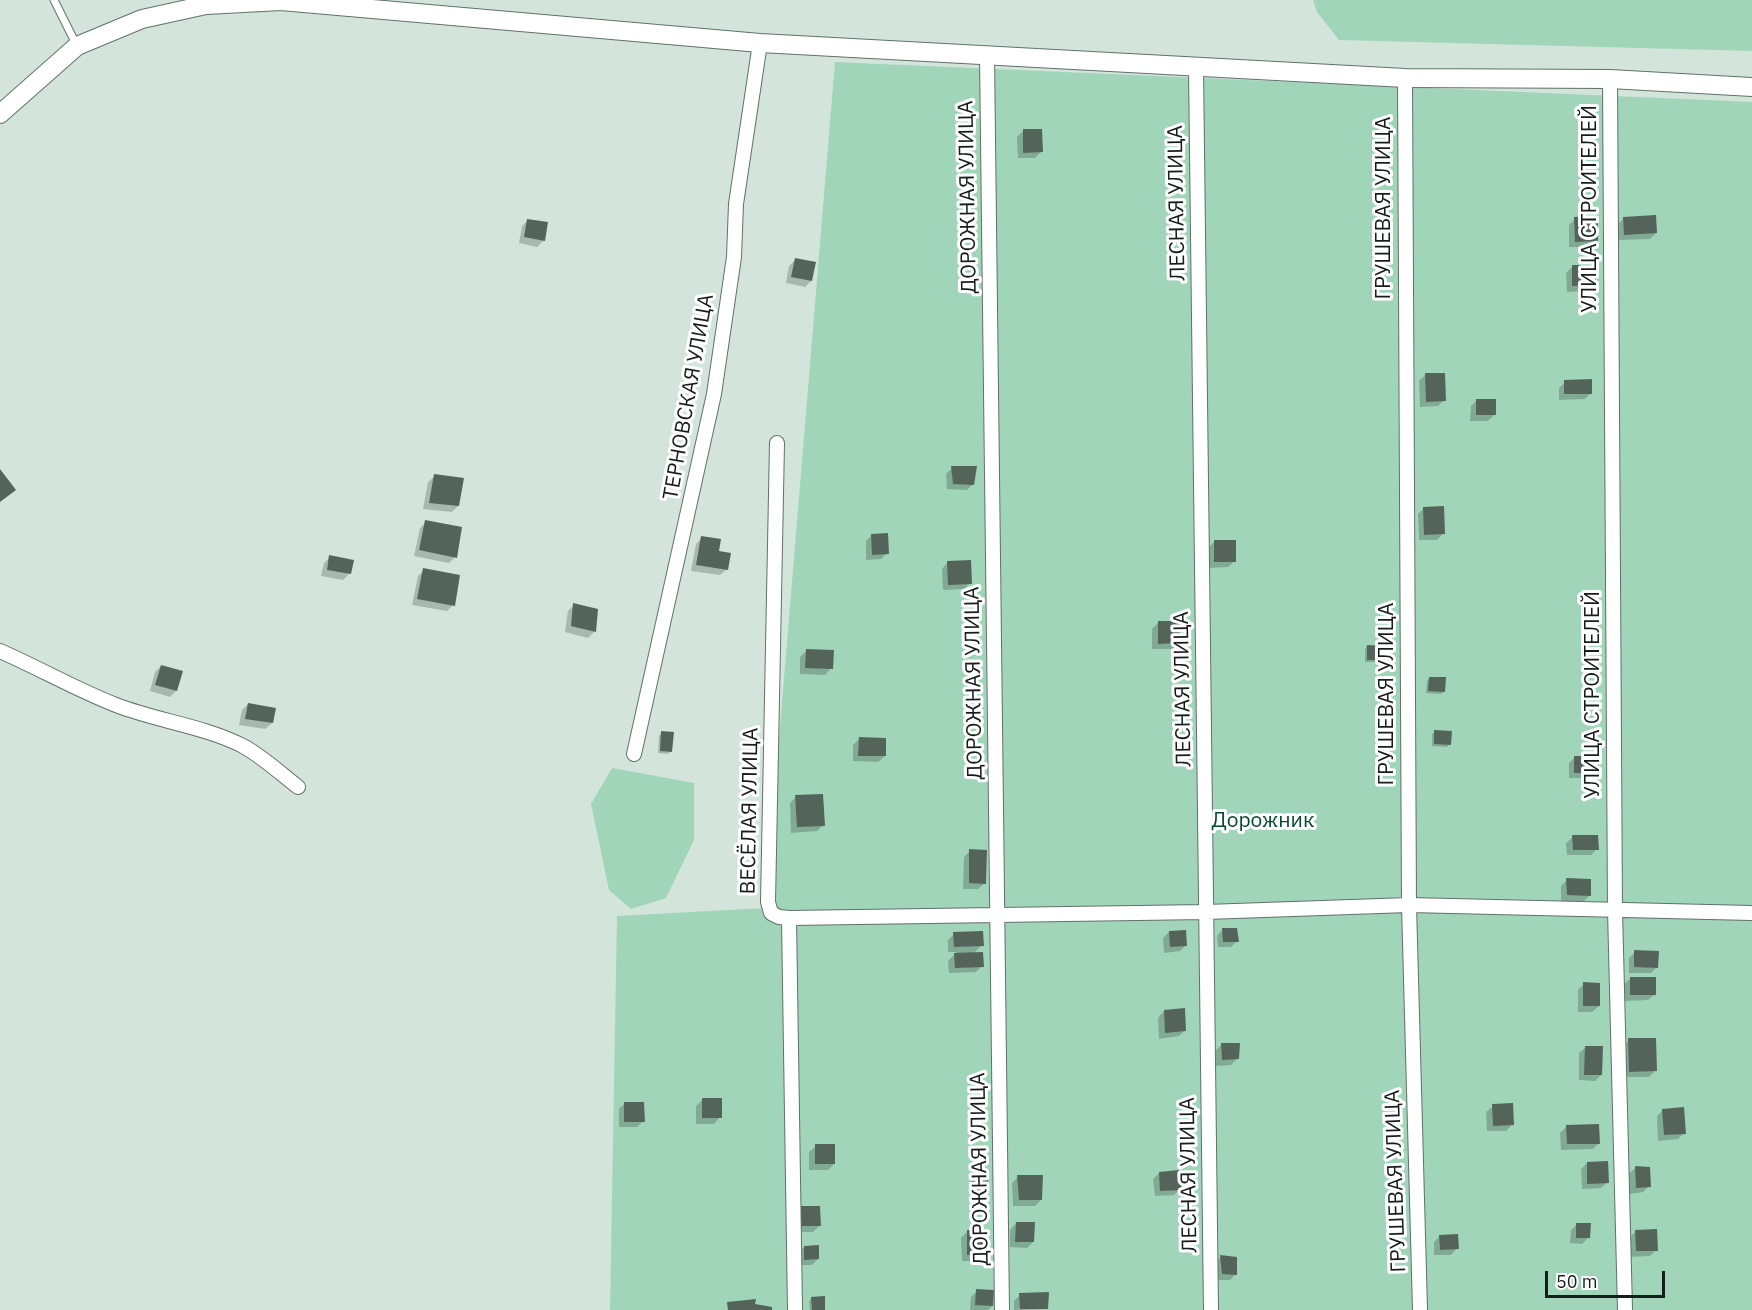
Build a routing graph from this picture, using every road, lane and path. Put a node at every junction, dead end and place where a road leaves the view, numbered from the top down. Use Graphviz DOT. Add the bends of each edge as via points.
graph roads {
  1 [pos="54,0"];
  2 [pos="760,43"];
  3 [pos="77,46"];
  4 [pos="987,56"];
  5 [pos="1196,68"];
  6 [pos="1405,78"];
  7 [pos="1610,79"];
  8 [pos="1752,87"];
  9 [pos="0,114"];
  10 [pos="777,443"];
  11 [pos="0,651"];
  12 [pos="634,754"];
  13 [pos="298,787"];
  14 [pos="1409,905"];
  15 [pos="1615,910"];
  16 [pos="1206,912"];
  17 [pos="1752,913"];
  18 [pos="997,914"];
  19 [pos="789,918"];
  20 [pos="795,1310"];
  21 [pos="1002,1310"];
  22 [pos="1211,1310"];
  23 [pos="1420,1310"];
  24 [pos="1625,1310"];
  1 -- 3 [label="lane"];
  2 -- 3 [label="street" via="280,1 206,5 142,19"];
  2 -- 4 [label="street"];
  2 -- 12 [label="street, ТЕРНОВСКАЯ УЛИЦА" via="714,394"];
  3 -- 9 [label="street"];
  4 -- 5 [label="street"];
  4 -- 18 [label="street, ДОРОЖНАЯ УЛИЦА"];
  5 -- 6 [label="street"];
  5 -- 16 [label="street, ЛЕСНАЯ УЛИЦА"];
  6 -- 7 [label="street"];
  6 -- 14 [label="street, ГРУШЕВАЯ УЛИЦА"];
  7 -- 8 [label="street"];
  7 -- 15 [label="street, УЛИЦА СТРОИТЕЛЕЙ"];
  10 -- 19 [label="street, ВЕСЁЛАЯ УЛИЦА" via="768,902 771,913"];
  11 -- 13 [label="street" via="116,705 206,731 242,746"];
  14 -- 15 [label="street"];
  14 -- 16 [label="street"];
  14 -- 23 [label="street, ГРУШЕВАЯ УЛИЦА"];
  15 -- 17 [label="street"];
  15 -- 24 [label="street, УЛИЦА СТРОИТЕЛЕЙ"];
  16 -- 18 [label="street"];
  16 -- 22 [label="street, ЛЕСНАЯ УЛИЦА"];
  18 -- 19 [label="street"];
  18 -- 21 [label="street, ДОРОЖНАЯ УЛИЦА"];
  19 -- 20 [label="street"];
}
